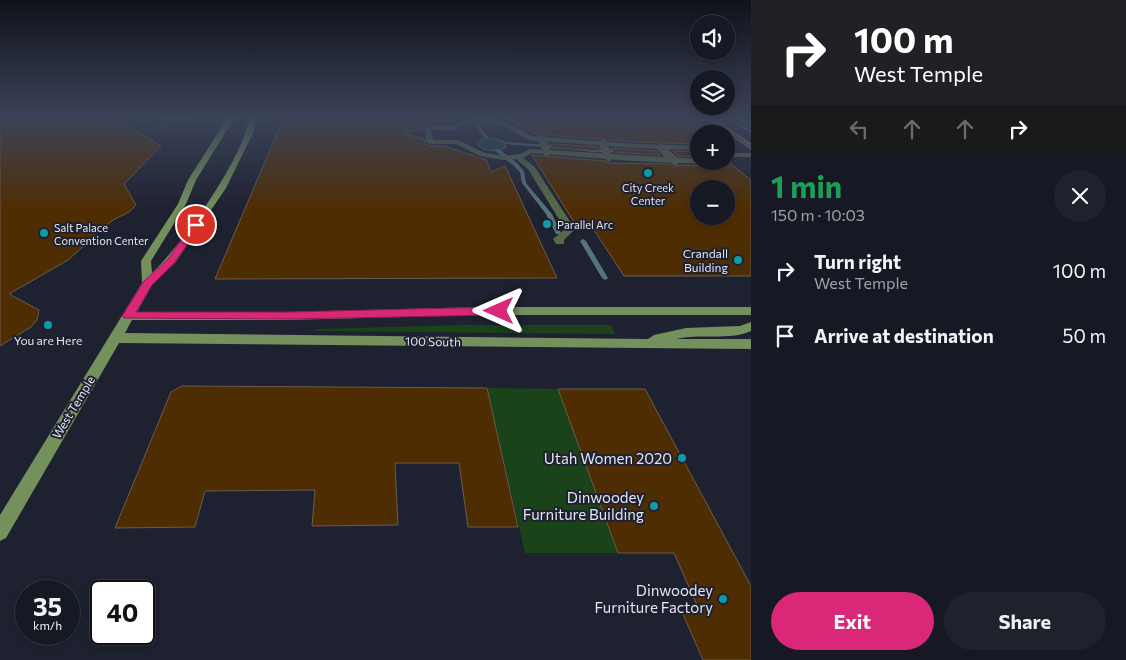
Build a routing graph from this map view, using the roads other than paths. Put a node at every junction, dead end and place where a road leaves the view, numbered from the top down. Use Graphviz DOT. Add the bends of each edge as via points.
graph roads {
  1 [pos="213,148"];
  2 [pos="242,148"];
  3 [pos="464,148"];
  4 [pos="543,148"];
  5 [pos="583,148"];
  6 [pos="604,148"];
  7 [pos="635,148"];
  8 [pos="661,148"];
  9 [pos="690,149"];
  10 [pos="690,149"];
  11 [pos="547,152"];
  12 [pos="735,155"];
  13 [pos="751,155"];
  14 [pos="518,157"];
  15 [pos="608,157"];
  16 [pos="690,159"];
  17 [pos="675,161"];
  18 [pos="690,162"];
  19 [pos="560,242"];
  20 [pos="148,283"];
  21 [pos="749,314"];
  22 [pos="128,316"];
  23 [pos="751,326"];
  24 [pos="115,338"];
  25 [pos="642,344"];
  26 [pos="751,344"];
  27 [pos="0,532"];
  1 -- 20 [label="street" via="146,261"];
  2 -- 20 [label="street, West Temple" via="222,188 171,261"];
  3 -- 14 [label="street" via="499,158"];
  4 -- 11 [label="street, bridge"];
  5 -- 16 [label="street"];
  6 -- 15 [label="street, bridge"];
  7 -- 9 [label="street"];
  8 -- 10 [label="street"];
  8 -- 17 [label="street, bridge"];
  11 -- 14 [label="street" via="530,151"];
  11 -- 15 [label="street"];
  12 -- 13 [label="street"];
  14 -- 19 [label="street" via="532,168 570,229 558,239"];
  15 -- 17 [label="street"];
  17 -- 18 [label="street"];
  20 -- 22 [label="street, West Temple"];
  21 -- 22 [label="street" via="480,311"];
  22 -- 24 [label="street, West Temple"];
  23 -- 25 [label="street" via="742,330 686,332"];
  24 -- 25 [label="street, 100 South"];
  24 -- 27 [label="street, West Temple"];
  25 -- 26 [label="street, 100 South"];
}
